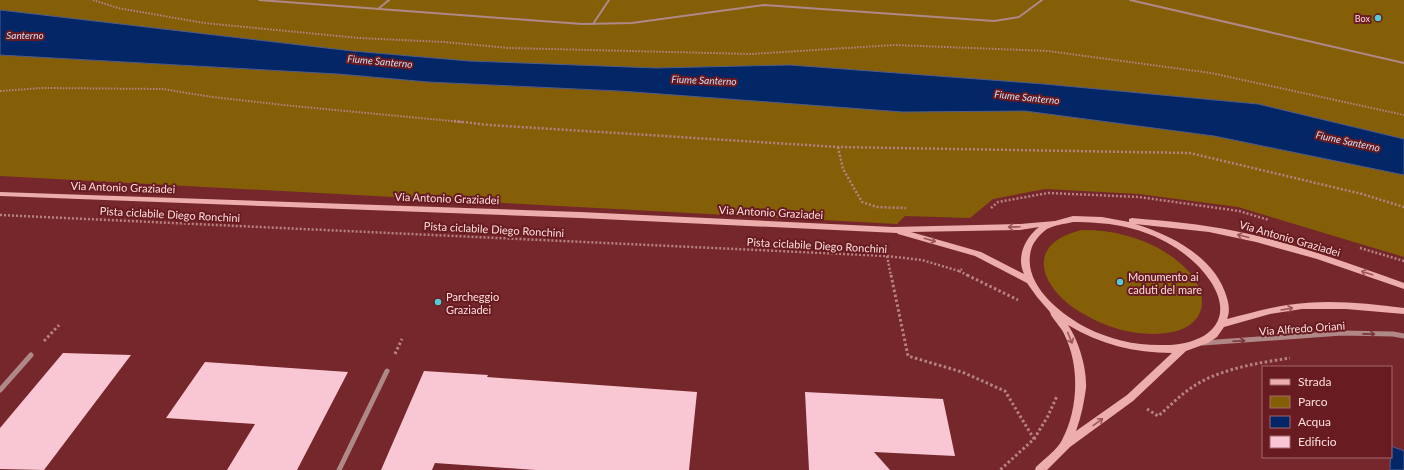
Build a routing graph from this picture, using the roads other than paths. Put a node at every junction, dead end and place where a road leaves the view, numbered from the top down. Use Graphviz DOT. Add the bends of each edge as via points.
graph roads {
  1 [pos="259,0"];
  2 [pos="389,0"];
  3 [pos="609,0"];
  4 [pos="1042,0"];
  5 [pos="1130,0"];
  6 [pos="378,9"];
  7 [pos="593,24"];
  8 [pos="1404,63"];
  9 [pos="0,194"];
  10 [pos="1096,219"];
  11 [pos="1053,223"];
  12 [pos="893,230"];
  13 [pos="1030,281"];
  14 [pos="1404,286"];
  15 [pos="1049,306"];
  16 [pos="1404,311"];
  17 [pos="1221,324"];
  18 [pos="1404,336"];
  19 [pos="1200,344"];
  20 [pos="1182,349"];
  21 [pos="31,355"];
  22 [pos="387,371"];
  23 [pos="0,390"];
  24 [pos="1066,444"];
  25 [pos="339,470"];
  26 [pos="1040,470"];
  1 -- 6 [label="lane"];
  2 -- 6 [label="lane"];
  3 -- 7 [label="lane"];
  4 -- 7 [label="lane" via="1019,16 994,21 764,5 632,23"];
  5 -- 8 [label="lane"];
  6 -- 7 [label="lane"];
  9 -- 12 [label="street, Via Antonio Graziadei" via="580,215"];
  10 -- 11 [label="street, Via Antonio Graziadei" via="1073,219"];
  14 -- 10 [label="street, Via Antonio Graziadei, one-way" via="1281,246 1235,234 1190,226"];
  10 -- 17 [label="street" via="1140,228 1162,237 1199,263 1213,278 1222,294 1225,310"];
  11 -- 12 [label="street, Via Antonio Graziadei, one-way" via="1020,227"];
  11 -- 13 [label="street" via="1037,233 1027,246 1024,262"];
  12 -- 13 [label="street, Via Antonio Graziadei, one-way" via="978,254"];
  13 -- 15 [label="street"];
  15 -- 20 [label="street" via="1071,323 1097,337 1126,346 1156,350"];
  15 -- 24 [label="street, one-way" via="1069,334 1078,360 1081,387 1076,416"];
  17 -- 16 [label="street, one-way" via="1287,308 1323,305 1347,304"];
  17 -- 19 [label="street" via="1213,335"];
  19 -- 18 [label="street, Via Alfredo Oriani, one-way" via="1342,333"];
  19 -- 20 [label="street"];
  24 -- 20 [label="street, one-way" via="1130,398"];
  21 -- 23 [label="street"];
  22 -- 25 [label="street"];
  24 -- 26 [label="street"];
}
